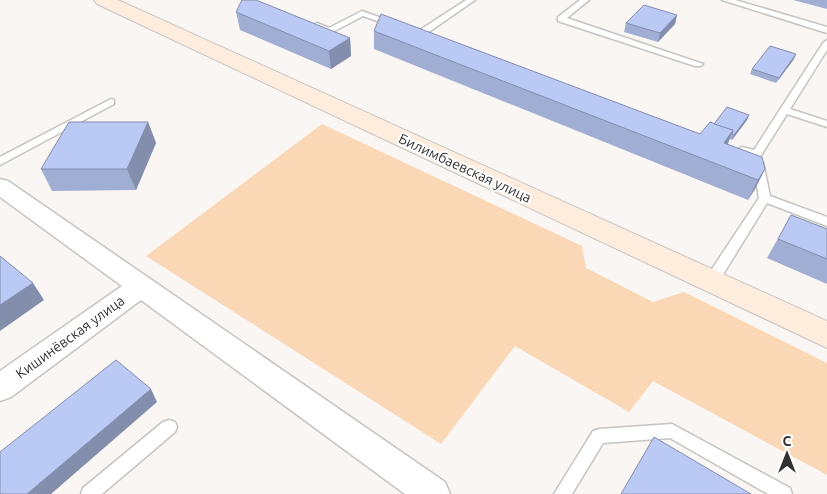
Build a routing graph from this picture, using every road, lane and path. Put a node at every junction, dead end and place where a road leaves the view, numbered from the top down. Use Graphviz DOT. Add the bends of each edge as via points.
graph roads {
  1 [pos="103,0"];
  2 [pos="471,0"];
  3 [pos="585,0"];
  4 [pos="726,0"];
  5 [pos="312,24"];
  6 [pos="827,30"];
  7 [pos="827,43"];
  8 [pos="698,64"];
  9 [pos="111,102"];
  10 [pos="785,110"];
  11 [pos="827,124"];
  12 [pos="728,145"];
  13 [pos="756,155"];
  14 [pos="0,162"];
  15 [pos="0,186"];
  16 [pos="765,198"];
  17 [pos="827,222"];
  18 [pos="711,282"];
  19 [pos="140,287"];
  20 [pos="827,335"];
  21 [pos="0,388"];
  22 [pos="169,427"];
  23 [pos="89,494"];
  24 [pos="432,494"];
  25 [pos="562,494"];
  26 [pos="784,494"];
  1 -- 18 [label="main road, Билимбаевская улица"];
  2 -- 5 [label="lane" via="416,32 362,13 329,31"];
  3 -- 8 [label="lane" via="561,19"];
  4 -- 6 [label="lane"];
  7 -- 10 [label="lane"];
  9 -- 14 [label="lane" via="78,115"];
  10 -- 11 [label="lane"];
  10 -- 13 [label="lane"];
  12 -- 13 [label="lane"];
  13 -- 16 [label="lane"];
  15 -- 19 [label="street"];
  16 -- 17 [label="lane"];
  16 -- 18 [label="lane"];
  18 -- 20 [label="main road, Билимбаевская улица"];
  19 -- 21 [label="street, Кишинёвская улица"];
  19 -- 24 [label="street"];
  22 -- 23 [label="lane"];
  25 -- 26 [label="lane" via="599,436 672,431"];
}
